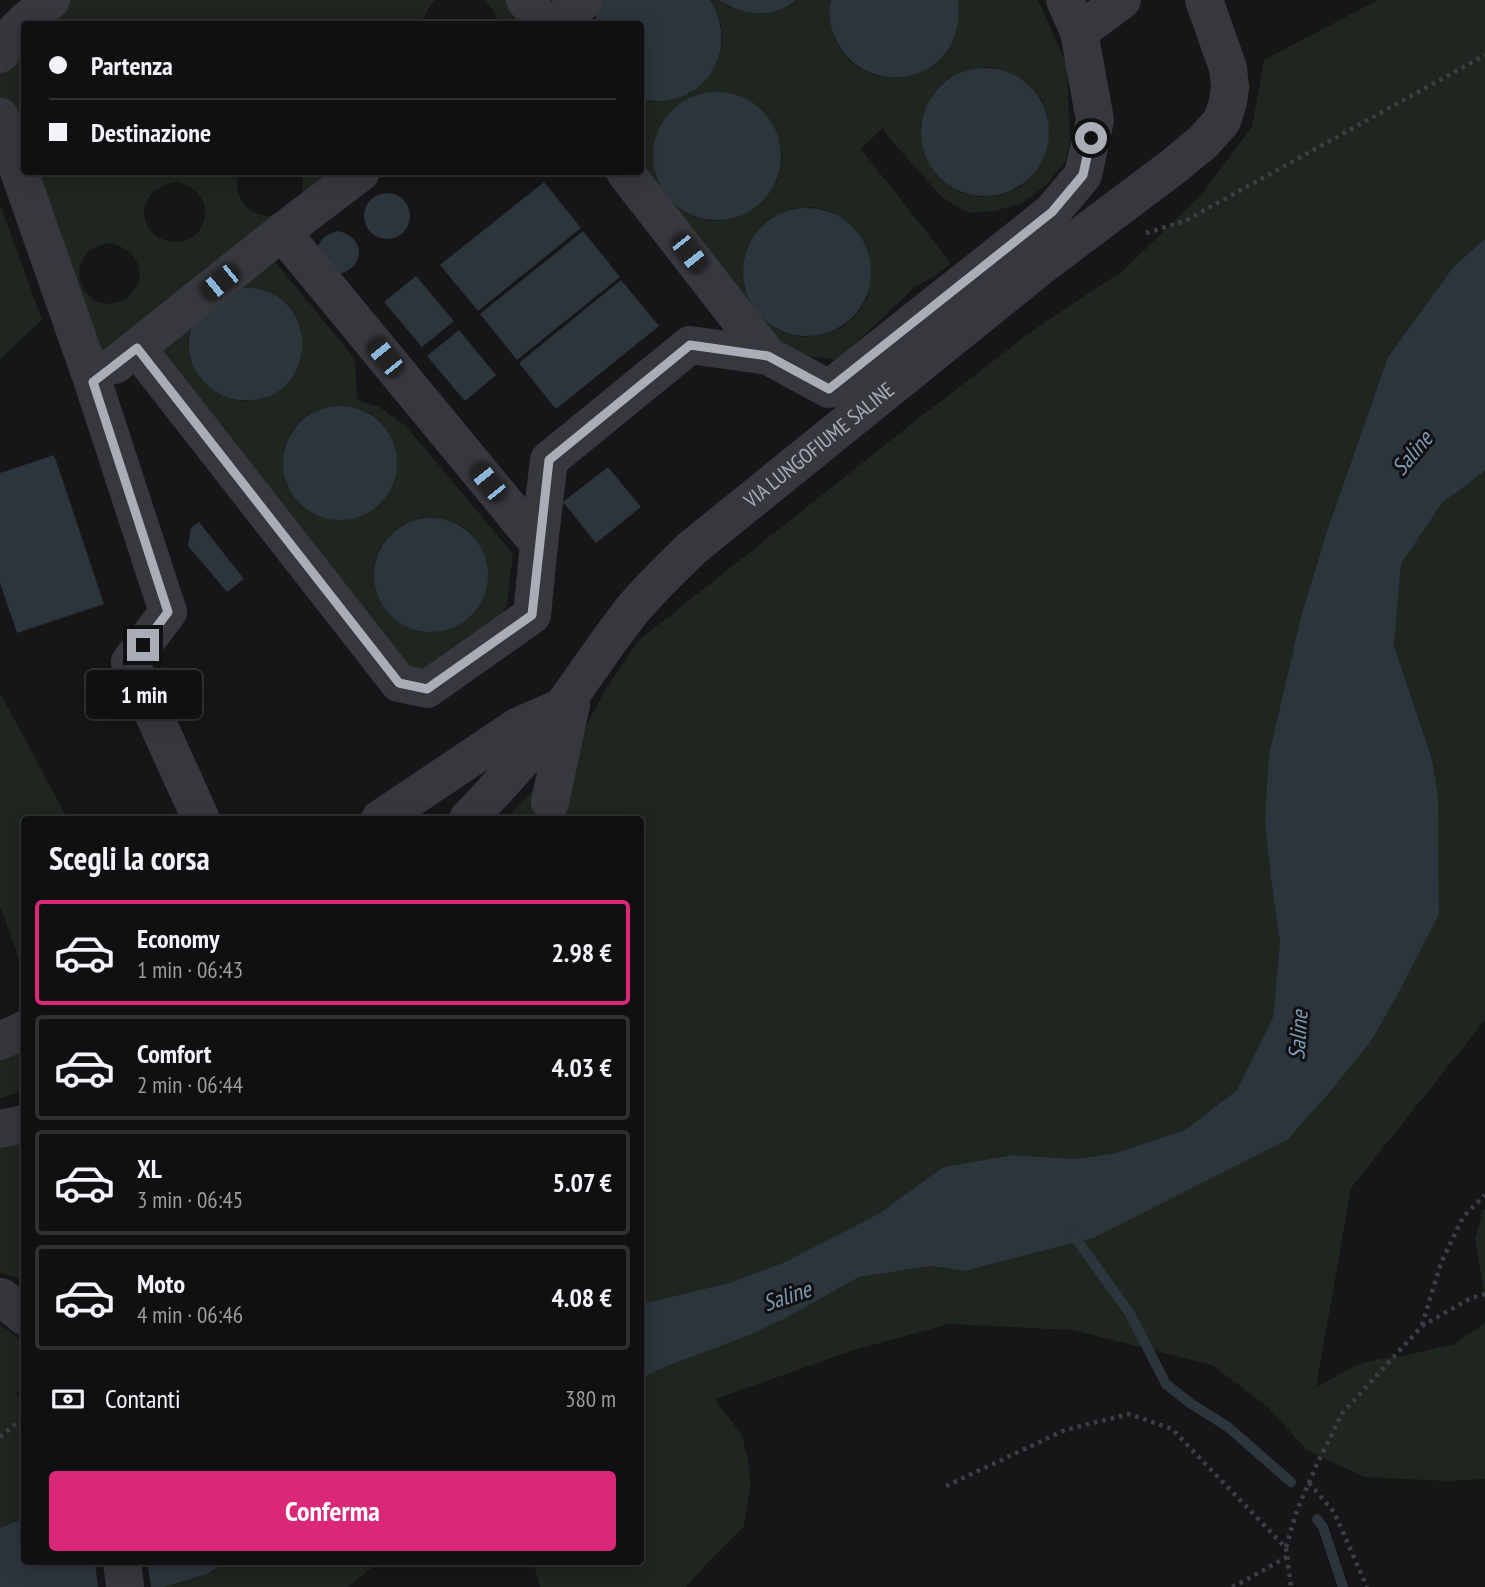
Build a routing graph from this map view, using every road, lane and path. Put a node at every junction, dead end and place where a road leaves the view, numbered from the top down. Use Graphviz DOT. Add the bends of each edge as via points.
graph roads {
  1 [pos="51,0"];
  2 [pos="525,0"];
  3 [pos="585,0"];
  4 [pos="1122,0"];
  5 [pos="1204,0"];
  6 [pos="1072,16"];
  7 [pos="25,21"];
  8 [pos="544,21"];
  9 [pos="557,21"];
  10 [pos="21,24"];
  11 [pos="0,54"];
  12 [pos="1485,55"];
  13 [pos="0,117"];
  14 [pos="358,175"];
  15 [pos="627,175"];
  16 [pos="282,232"];
  17 [pos="1145,233"];
  18 [pos="137,348"];
  19 [pos="768,356"];
  20 [pos="93,382"];
  21 [pos="539,544"];
  22 [pos="569,698"];
  23 [pos="550,802"];
  24 [pos="200,816"];
  25 [pos="384,816"];
  26 [pos="471,816"];
  27 [pos="21,1032"];
  28 [pos="0,1041"];
  29 [pos="21,1125"];
  30 [pos="0,1129"];
  31 [pos="1485,1195"];
  32 [pos="1485,1294"];
  33 [pos="1422,1326"];
  34 [pos="21,1420"];
  35 [pos="0,1437"];
  36 [pos="1309,1483"];
  37 [pos="946,1486"];
  38 [pos="1286,1548"];
  39 [pos="1287,1557"];
  40 [pos="122,1565"];
  41 [pos="125,1587"];
  42 [pos="1232,1587"];
  43 [pos="1291,1587"];
  44 [pos="1367,1587"];
  1 -- 7 [label="street"];
  2 -- 8 [label="street"];
  3 -- 9 [label="street"];
  4 -- 6 [label="street"];
  5 -- 22 [label="street, VIA LUNGOFIUME SALINE" via="1228,68 1230,87 1222,121 1203,142 1041,266 692,548 631,611"];
  6 -- 19 [label="street" via="1095,120 1083,175 1052,212 829,389"];
  10 -- 11 [label="street"];
  12 -- 17 [label="path" via="1185,221"];
  13 -- 20 [label="street"];
  14 -- 16 [label="street"];
  15 -- 19 [label="street"];
  16 -- 18 [label="street"];
  16 -- 21 [label="street"];
  18 -- 20 [label="street"];
  18 -- 21 [label="street" via="399,683 427,689 532,615"];
  19 -- 21 [label="street" via="690,345 549,460"];
  20 -- 24 [label="street" via="168,612 130,662"];
  22 -- 23 [label="street"];
  22 -- 25 [label="street" via="517,727"];
  22 -- 26 [label="street, VIA LUNGOFIUME SALINE"];
  27 -- 28 [label="street"];
  29 -- 30 [label="street"];
  31 -- 33 [label="path" via="1463,1217 1441,1263"];
  32 -- 33 [label="path"];
  33 -- 36 [label="path" via="1343,1412"];
  34 -- 35 [label="path"];
  36 -- 38 [label="path"];
  36 -- 44 [label="path" via="1334,1512"];
  37 -- 38 [label="path" via="1065,1430 1129,1414 1172,1429"];
  38 -- 39 [label="path"];
  39 -- 42 [label="path"];
  39 -- 43 [label="path"];
  40 -- 41 [label="street"];
}
